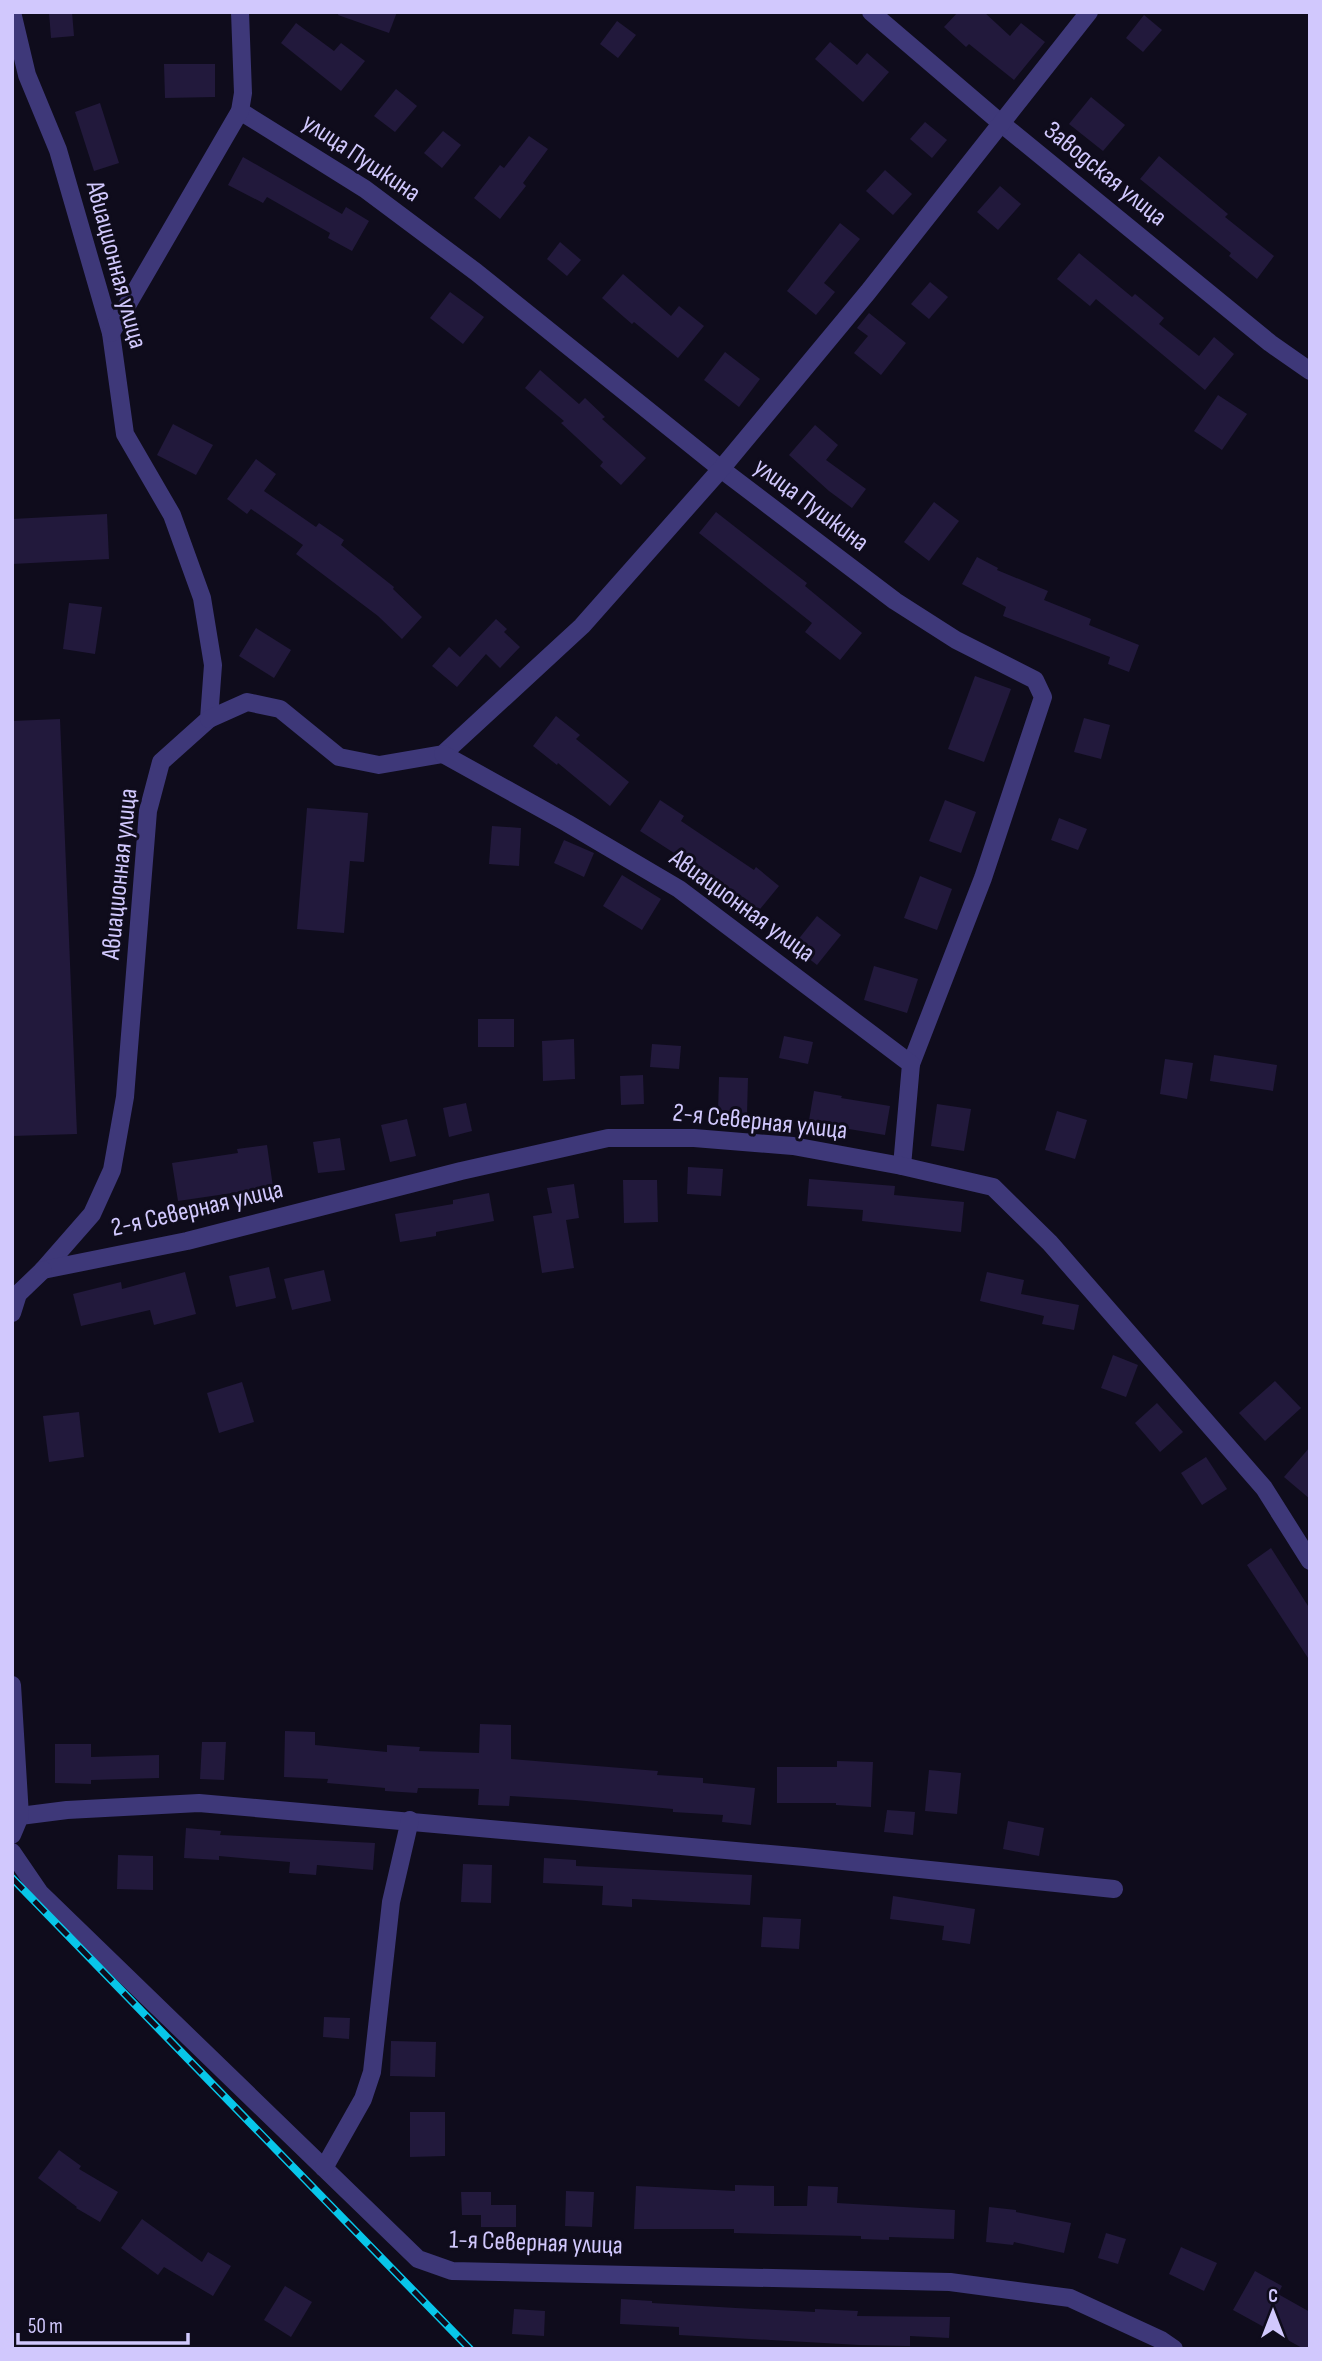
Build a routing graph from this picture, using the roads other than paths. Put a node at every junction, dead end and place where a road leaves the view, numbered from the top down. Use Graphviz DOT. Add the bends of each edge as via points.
graph roads {
  1 [pos="12,12"];
  2 [pos="240,12"];
  3 [pos="870,12"];
  4 [pos="1089,12"];
  5 [pos="240,111"];
  6 [pos="1002,124"];
  7 [pos="111,333"];
  8 [pos="1310,371"];
  9 [pos="721,469"];
  10 [pos="209,719"];
  11 [pos="443,754"];
  12 [pos="911,1064"];
  13 [pos="902,1166"];
  14 [pos="43,1270"];
  15 [pos="12,1312"];
  16 [pos="1310,1562"];
  17 [pos="12,1685"];
  18 [pos="20,1816"];
  19 [pos="410,1820"];
  20 [pos="12,1835"];
  21 [pos="12,1852"];
  22 [pos="1114,1889"];
  23 [pos="324,2168"];
  24 [pos="1174,2349"];
  1 -- 7 [label="street, Авиационная улица" via="27,75 58,150"];
  2 -- 5 [label="street"];
  3 -- 6 [label="street, Заводская улица"];
  4 -- 6 [label="street"];
  5 -- 7 [label="street"];
  5 -- 9 [label="street, улица Пушкина" via="365,189"];
  6 -- 8 [label="street, Заводская улица"];
  6 -- 9 [label="street"];
  7 -- 10 [label="street, Авиационная улица" via="125,434 172,515 202,598 213,665"];
  9 -- 11 [label="street" via="582,626"];
  9 -- 12 [label="street, улица Пушкина" via="895,601 1035,680 1043,697 983,878"];
  10 -- 11 [label="street" via="247,702 280,709 339,757 379,765"];
  10 -- 14 [label="street, Авиационная улица" via="161,762 149,811 125,1097 112,1170 92,1214"];
  11 -- 12 [label="street, Авиационная улица" via="680,888"];
  12 -- 13 [label="street"];
  13 -- 14 [label="street, 2-я Северная улица" via="793,1146 694,1138 608,1138 187,1241"];
  13 -- 16 [label="street, 2-я Северная улица" via="993,1187 1050,1243 1265,1488"];
  14 -- 15 [label="street, Авиационная улица" via="18,1294"];
  17 -- 18 [label="street"];
  18 -- 19 [label="street" via="199,1803"];
  18 -- 20 [label="street"];
  19 -- 22 [label="street"];
  19 -- 23 [label="street" via="391,1902 372,2072 363,2099"];
  21 -- 23 [label="street, 1-я Северная улица" via="40,1893"];
  23 -- 24 [label="street, 1-я Северная улица" via="418,2259 452,2271 950,2282 1070,2298"];
}
